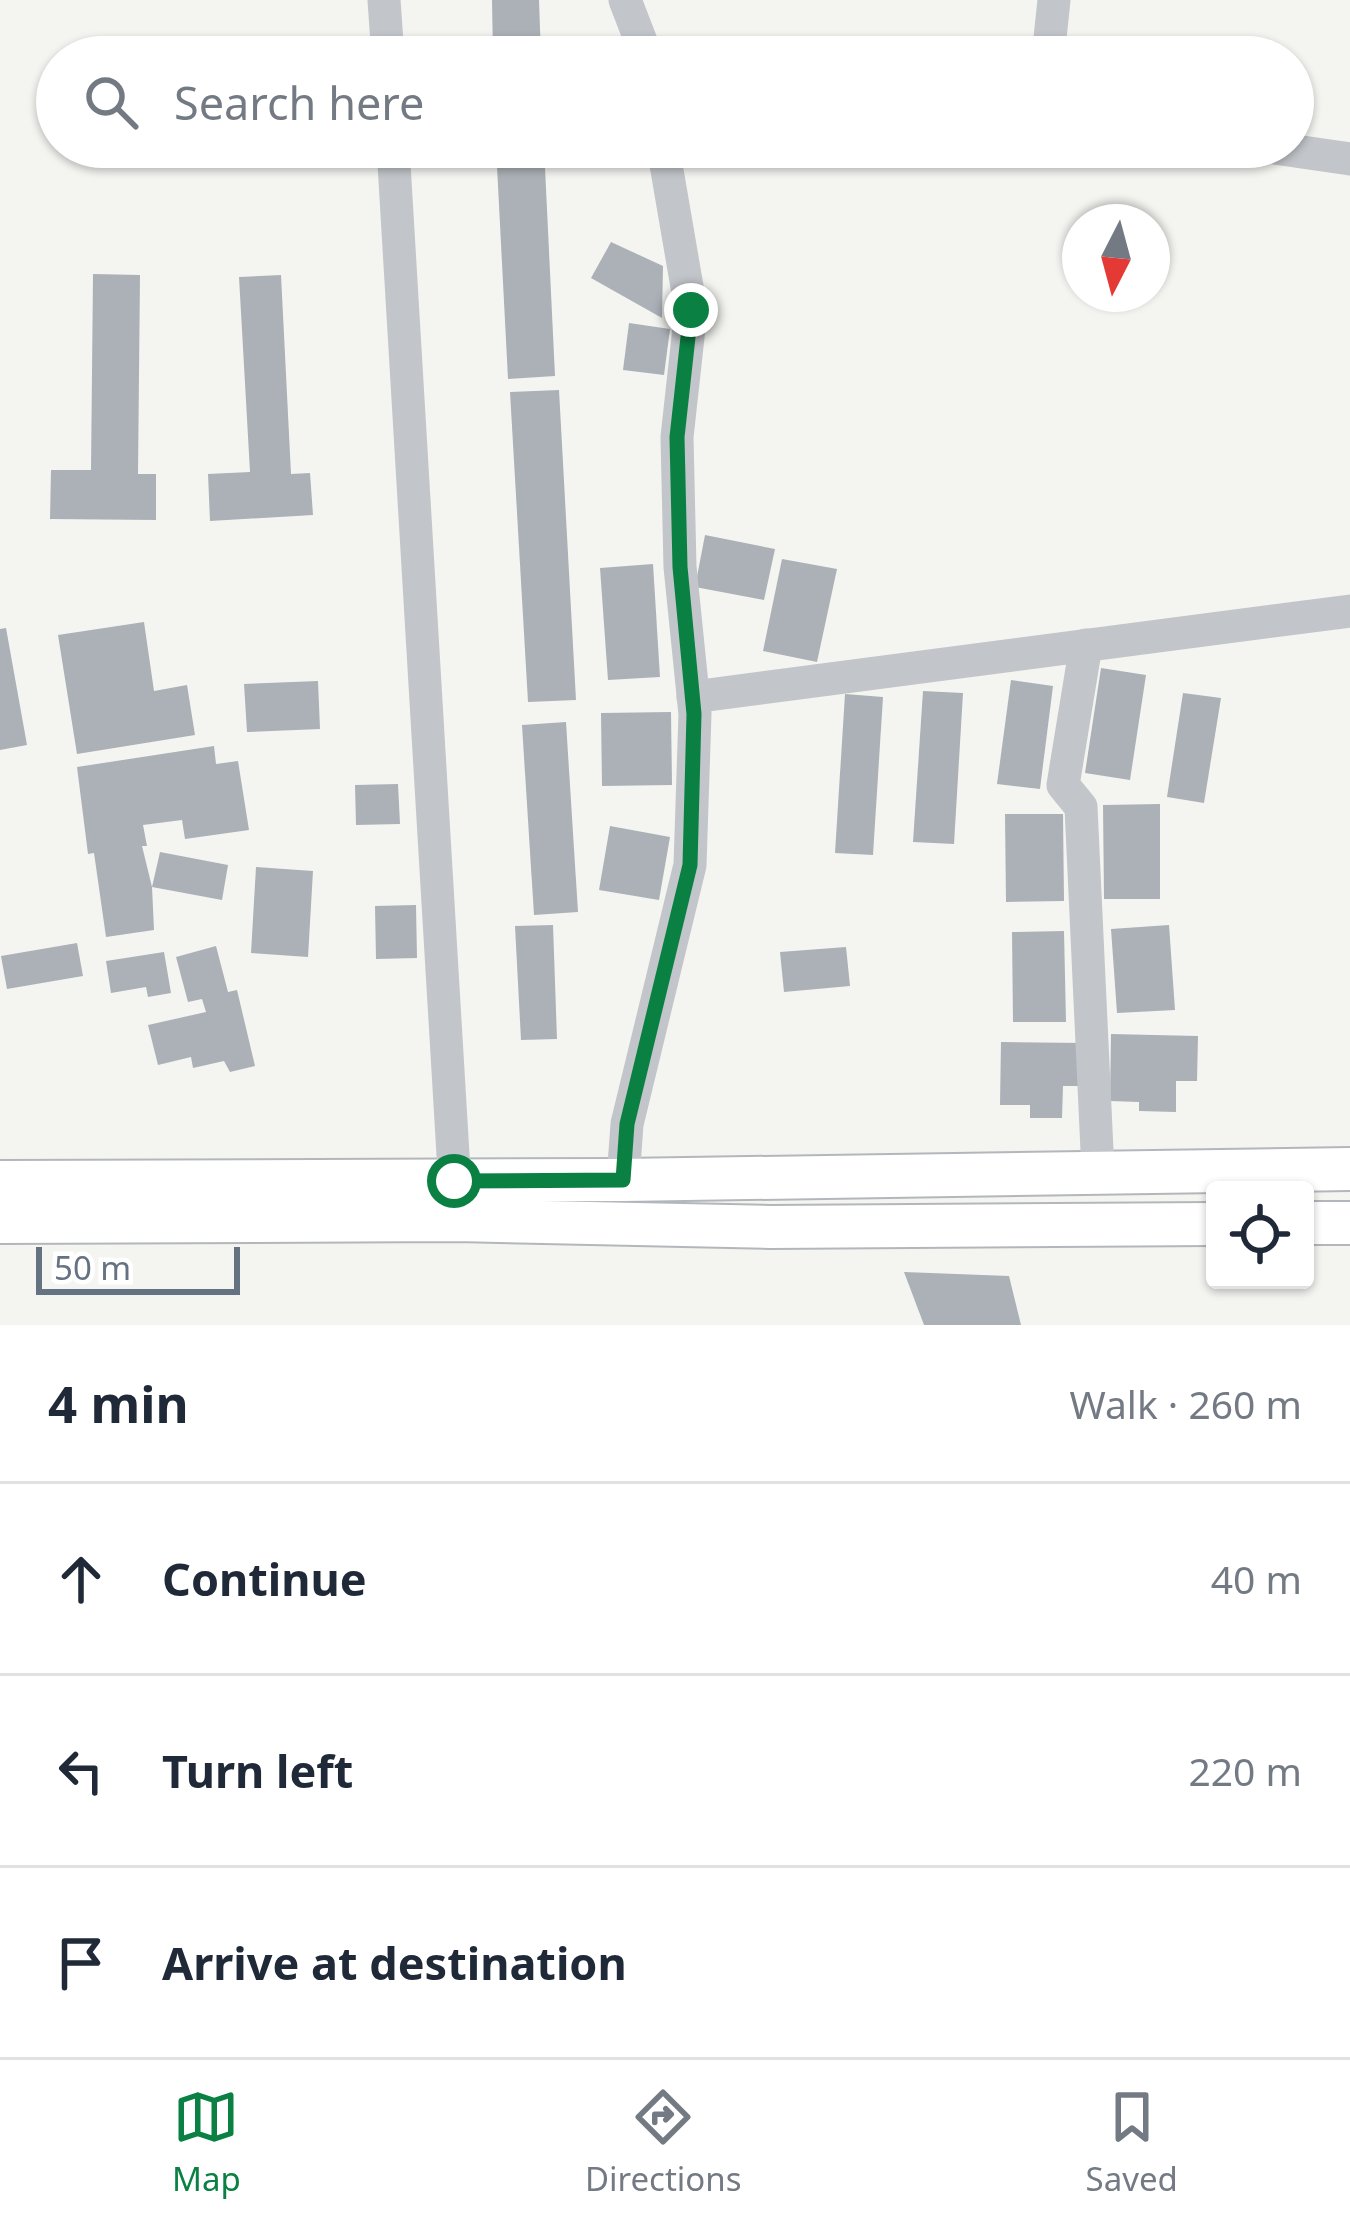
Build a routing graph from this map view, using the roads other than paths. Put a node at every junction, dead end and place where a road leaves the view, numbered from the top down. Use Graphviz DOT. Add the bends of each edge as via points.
graph roads {
  1 [pos="384,0"];
  2 [pos="625,0"];
  3 [pos="1054,0"];
  4 [pos="387,36"];
  5 [pos="639,36"];
  6 [pos="1050,36"];
  7 [pos="1314,153"];
  8 [pos="1350,158"];
  9 [pos="394,168"];
  10 [pos="667,168"];
  11 [pos="1350,611"];
  12 [pos="1086,644"];
  13 [pos="693,698"];
  14 [pos="1350,1169"];
  15 [pos="1098,1172"];
  16 [pos="623,1180"];
  17 [pos="0,1182"];
  18 [pos="455,1200"];
  19 [pos="0,1222"];
  20 [pos="1314,1223"];
  21 [pos="1350,1223"];
  22 [pos="1206,1224"];
  1 -- 4 [label="street"];
  2 -- 5 [label="street"];
  3 -- 6 [label="street"];
  7 -- 8 [label="street"];
  9 -- 18 [label="street"];
  10 -- 13 [label="street" via="691,310 677,437"];
  11 -- 12 [label="street"];
  12 -- 13 [label="street"];
  12 -- 15 [label="street" via="1063,785 1081,807"];
  13 -- 16 [label="street" via="690,865 627,1124"];
  14 -- 15 [label="main road"];
  15 -- 16 [label="main road"];
  16 -- 18 [label="main road"];
  17 -- 18 [label="main road"];
  18 -- 19 [label="main road"];
  18 -- 22 [label="main road" via="770,1227"];
  20 -- 21 [label="main road"];
}
